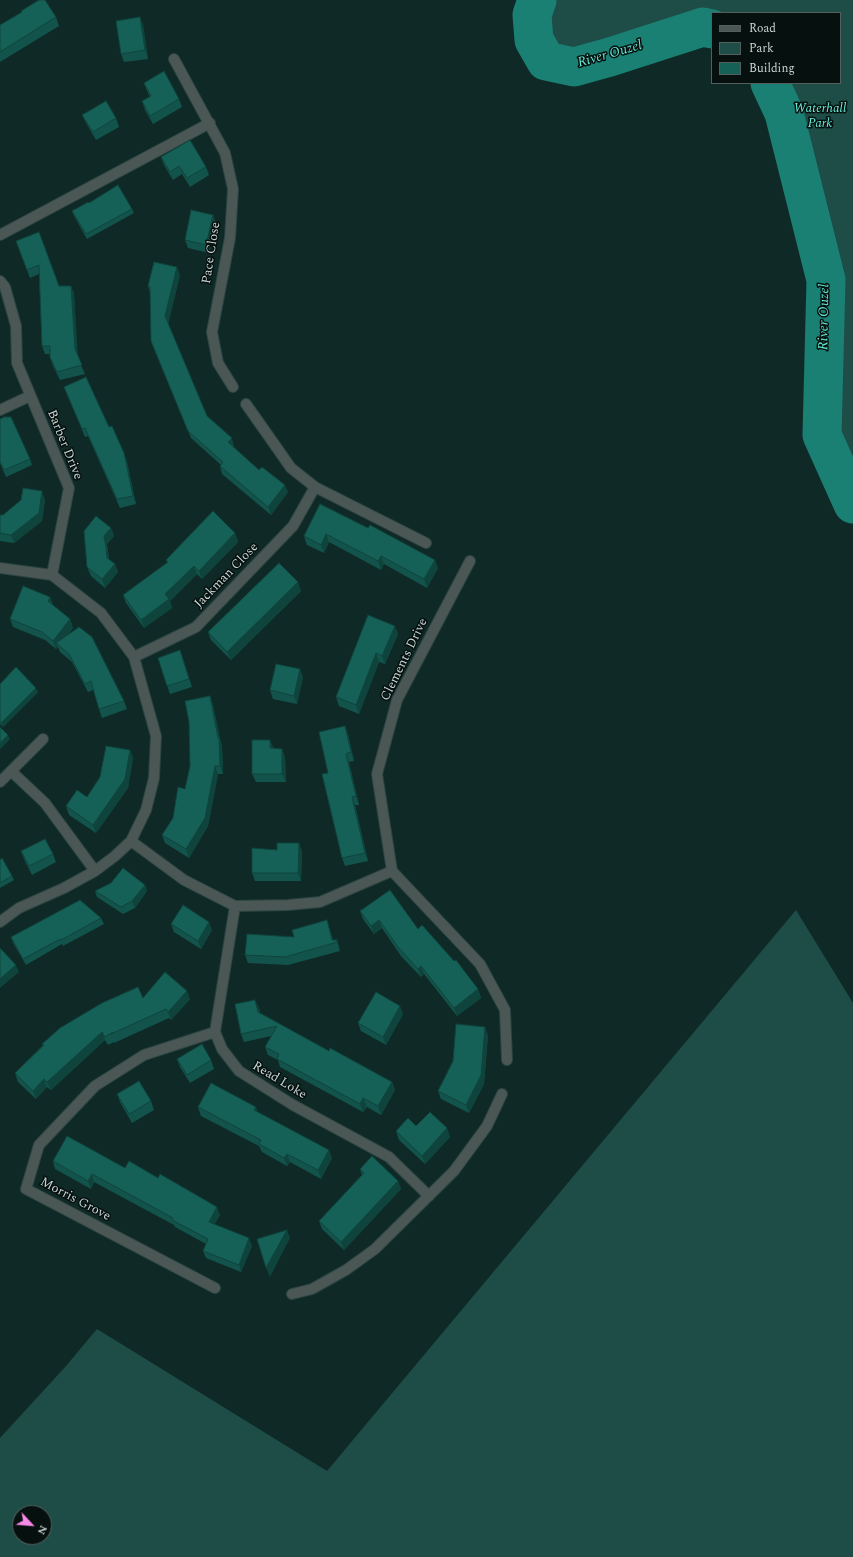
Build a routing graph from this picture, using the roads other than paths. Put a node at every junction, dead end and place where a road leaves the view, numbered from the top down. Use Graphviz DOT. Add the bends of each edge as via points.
graph roads {
  1 [pos="174,59"];
  2 [pos="210,123"];
  3 [pos="0,235"];
  4 [pos="0,281"];
  5 [pos="232,387"];
  6 [pos="30,396"];
  7 [pos="246,404"];
  8 [pos="0,410"];
  9 [pos="315,487"];
  10 [pos="426,543"];
  11 [pos="470,561"];
  12 [pos="0,568"];
  13 [pos="52,575"];
  14 [pos="134,657"];
  15 [pos="43,739"];
  16 [pos="11,771"];
  17 [pos="0,782"];
  18 [pos="130,841"];
  19 [pos="95,870"];
  20 [pos="392,871"];
  21 [pos="235,906"];
  22 [pos="0,922"];
  23 [pos="215,1032"];
  24 [pos="507,1060"];
  25 [pos="502,1094"];
  26 [pos="429,1196"];
  27 [pos="215,1288"];
  28 [pos="292,1294"];
  1 -- 2 [label="street, Pace Close"];
  2 -- 3 [label="street"];
  2 -- 5 [label="street, Pace Close" via="225,153 233,189 230,238 212,332 218,364"];
  4 -- 6 [label="street, Barber Drive" via="5,287 16,326 17,363"];
  6 -- 8 [label="street"];
  6 -- 13 [label="street, Barber Drive" via="69,488"];
  7 -- 9 [label="street" via="291,468"];
  9 -- 10 [label="street"];
  9 -- 14 [label="street, Jackman Close" via="294,526 196,627"];
  11 -- 20 [label="street, Clements Drive" via="397,700 377,774"];
  12 -- 13 [label="street"];
  13 -- 14 [label="street" via="101,613"];
  14 -- 18 [label="street" via="156,736 154,778 146,810"];
  15 -- 16 [label="street"];
  16 -- 17 [label="street"];
  16 -- 19 [label="street" via="44,803"];
  18 -- 19 [label="street"];
  18 -- 21 [label="street" via="184,880"];
  19 -- 22 [label="street" via="64,888 19,908"];
  20 -- 21 [label="street" via="320,902"];
  20 -- 24 [label="street" via="480,964 505,1010"];
  21 -- 23 [label="street"];
  23 -- 26 [label="street, Read Loke" via="222,1049 239,1072 389,1158"];
  23 -- 27 [label="street, Morris Grove" via="144,1055 95,1086 39,1145 26,1189"];
  25 -- 26 [label="street" via="487,1126 454,1171"];
  26 -- 28 [label="street" via="375,1249 346,1270 312,1289"];
}
